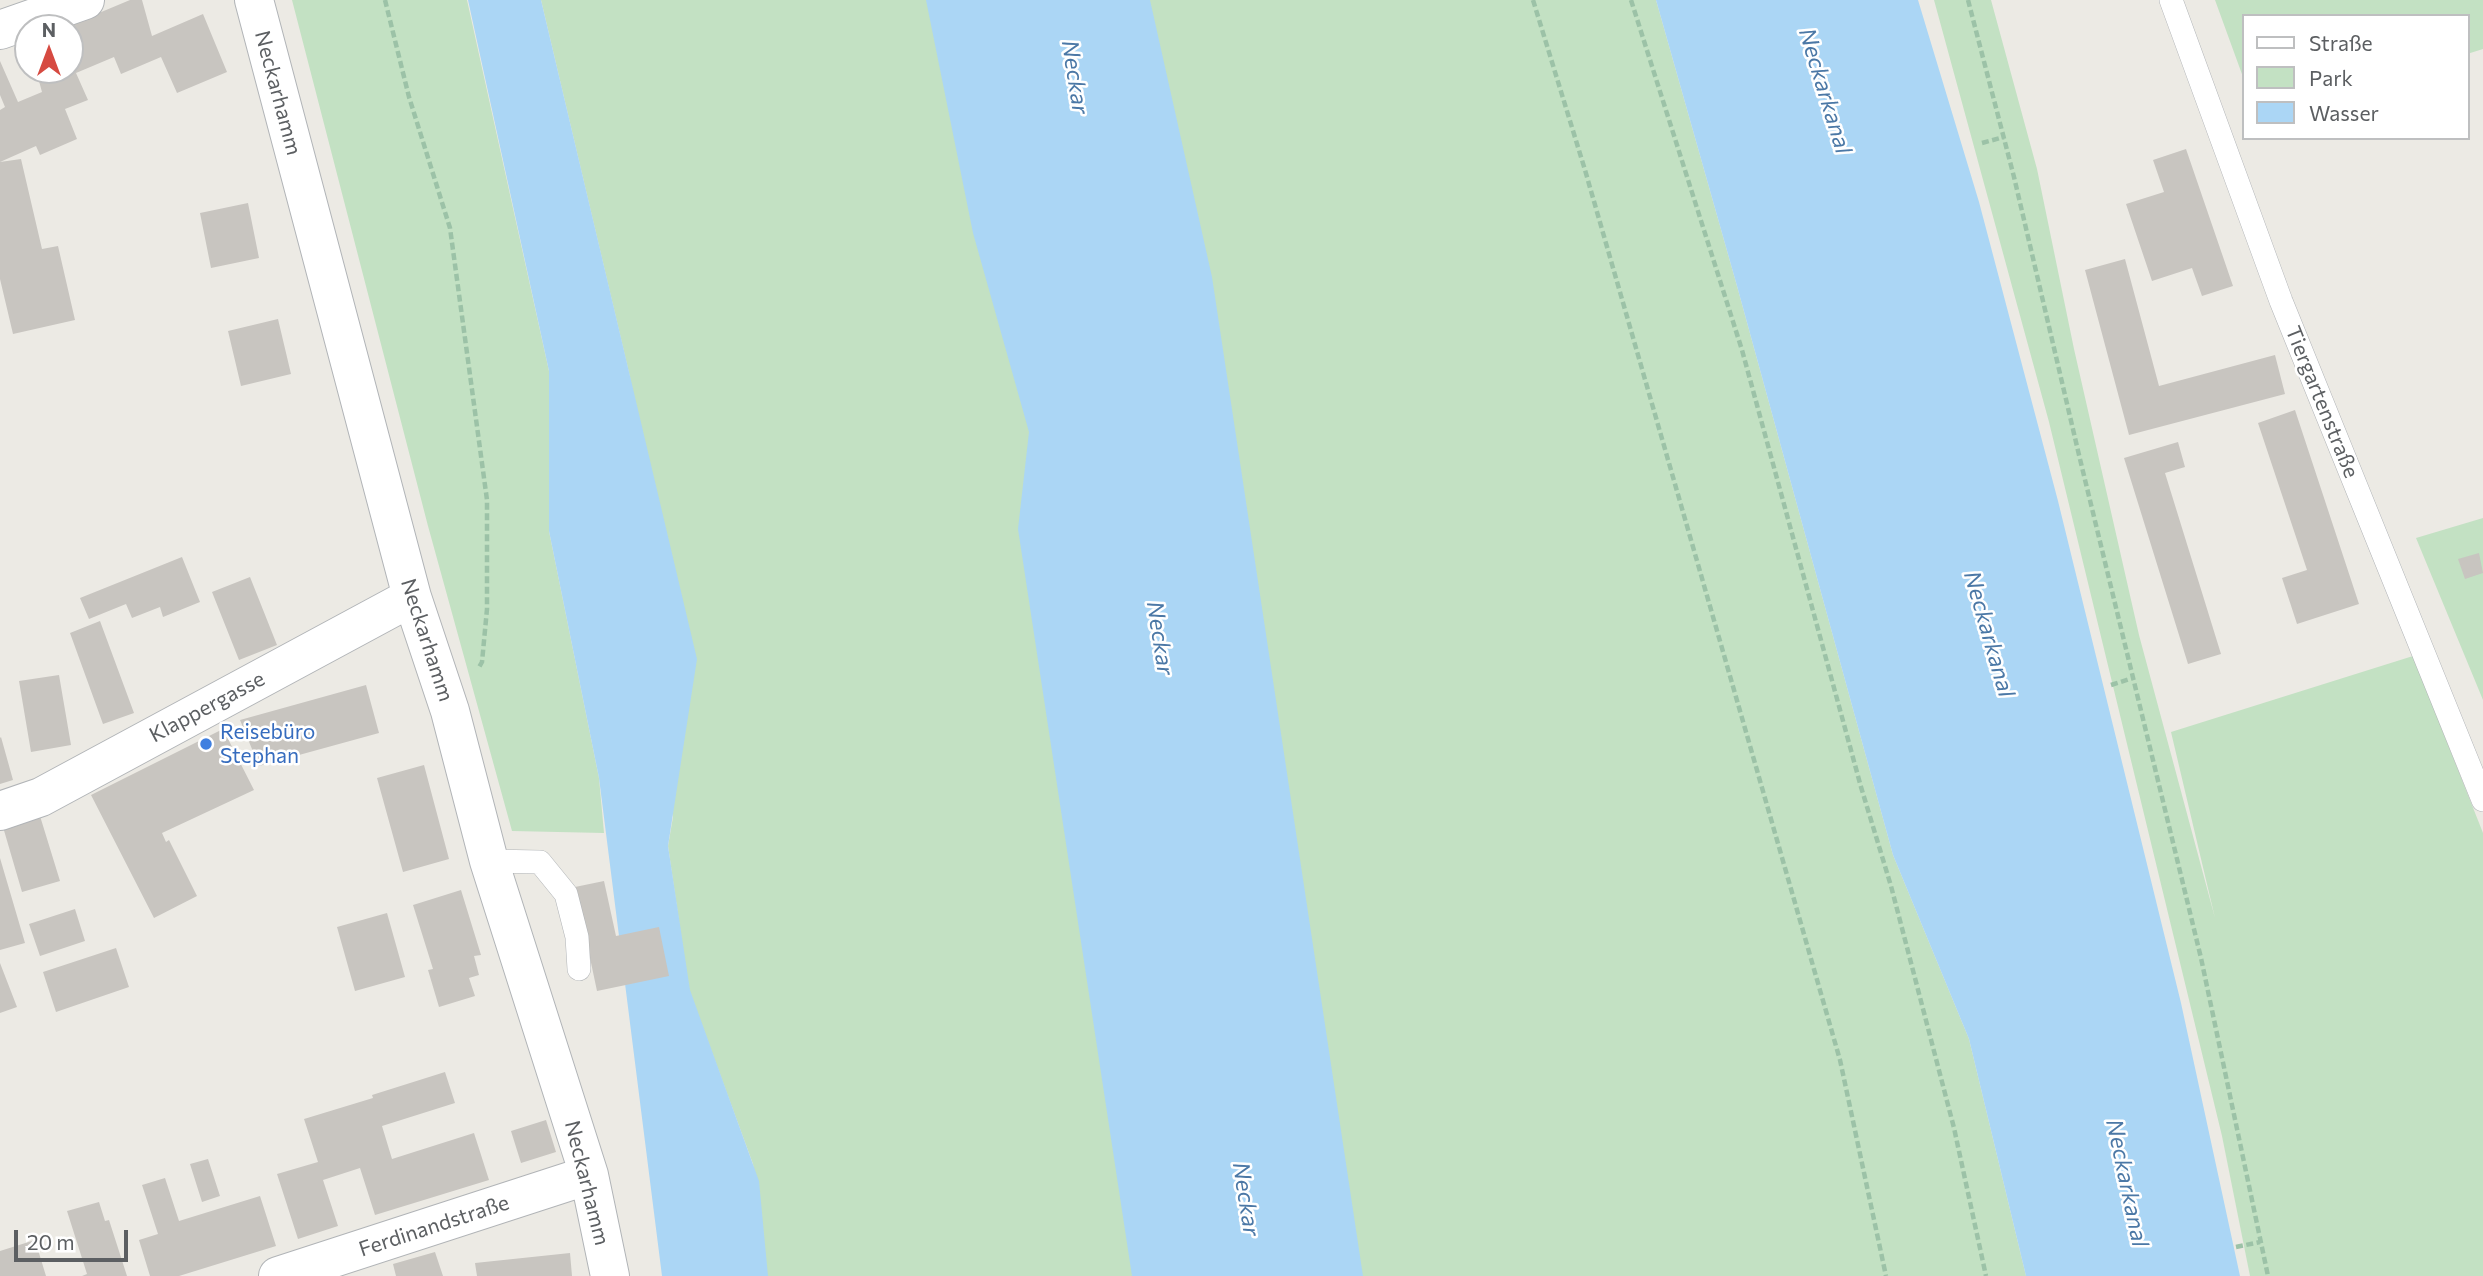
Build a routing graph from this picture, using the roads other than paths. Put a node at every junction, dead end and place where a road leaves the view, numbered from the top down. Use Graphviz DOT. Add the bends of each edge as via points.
graph roads {
  1 [pos="85,0"];
  2 [pos="254,0"];
  3 [pos="2171,0"];
  4 [pos="0,30"];
  5 [pos="412,597"];
  6 [pos="2483,800"];
  7 [pos="0,811"];
  8 [pos="489,862"];
  9 [pos="579,968"];
  10 [pos="589,1175"];
  11 [pos="278,1276"];
  12 [pos="610,1276"];
  1 -- 4 [label="street"];
  2 -- 5 [label="street, Neckarhamm"];
  3 -- 6 [label="lane, Tiergartenstraße" via="2281,301"];
  5 -- 7 [label="street, Klappergasse" via="41,797"];
  5 -- 8 [label="street, Neckarhamm" via="450,711"];
  8 -- 9 [label="lane" via="540,862 566,894"];
  8 -- 10 [label="street, Neckarhamm"];
  10 -- 11 [label="street, Ferdinandstraße"];
  10 -- 12 [label="street, Neckarhamm"];
}
